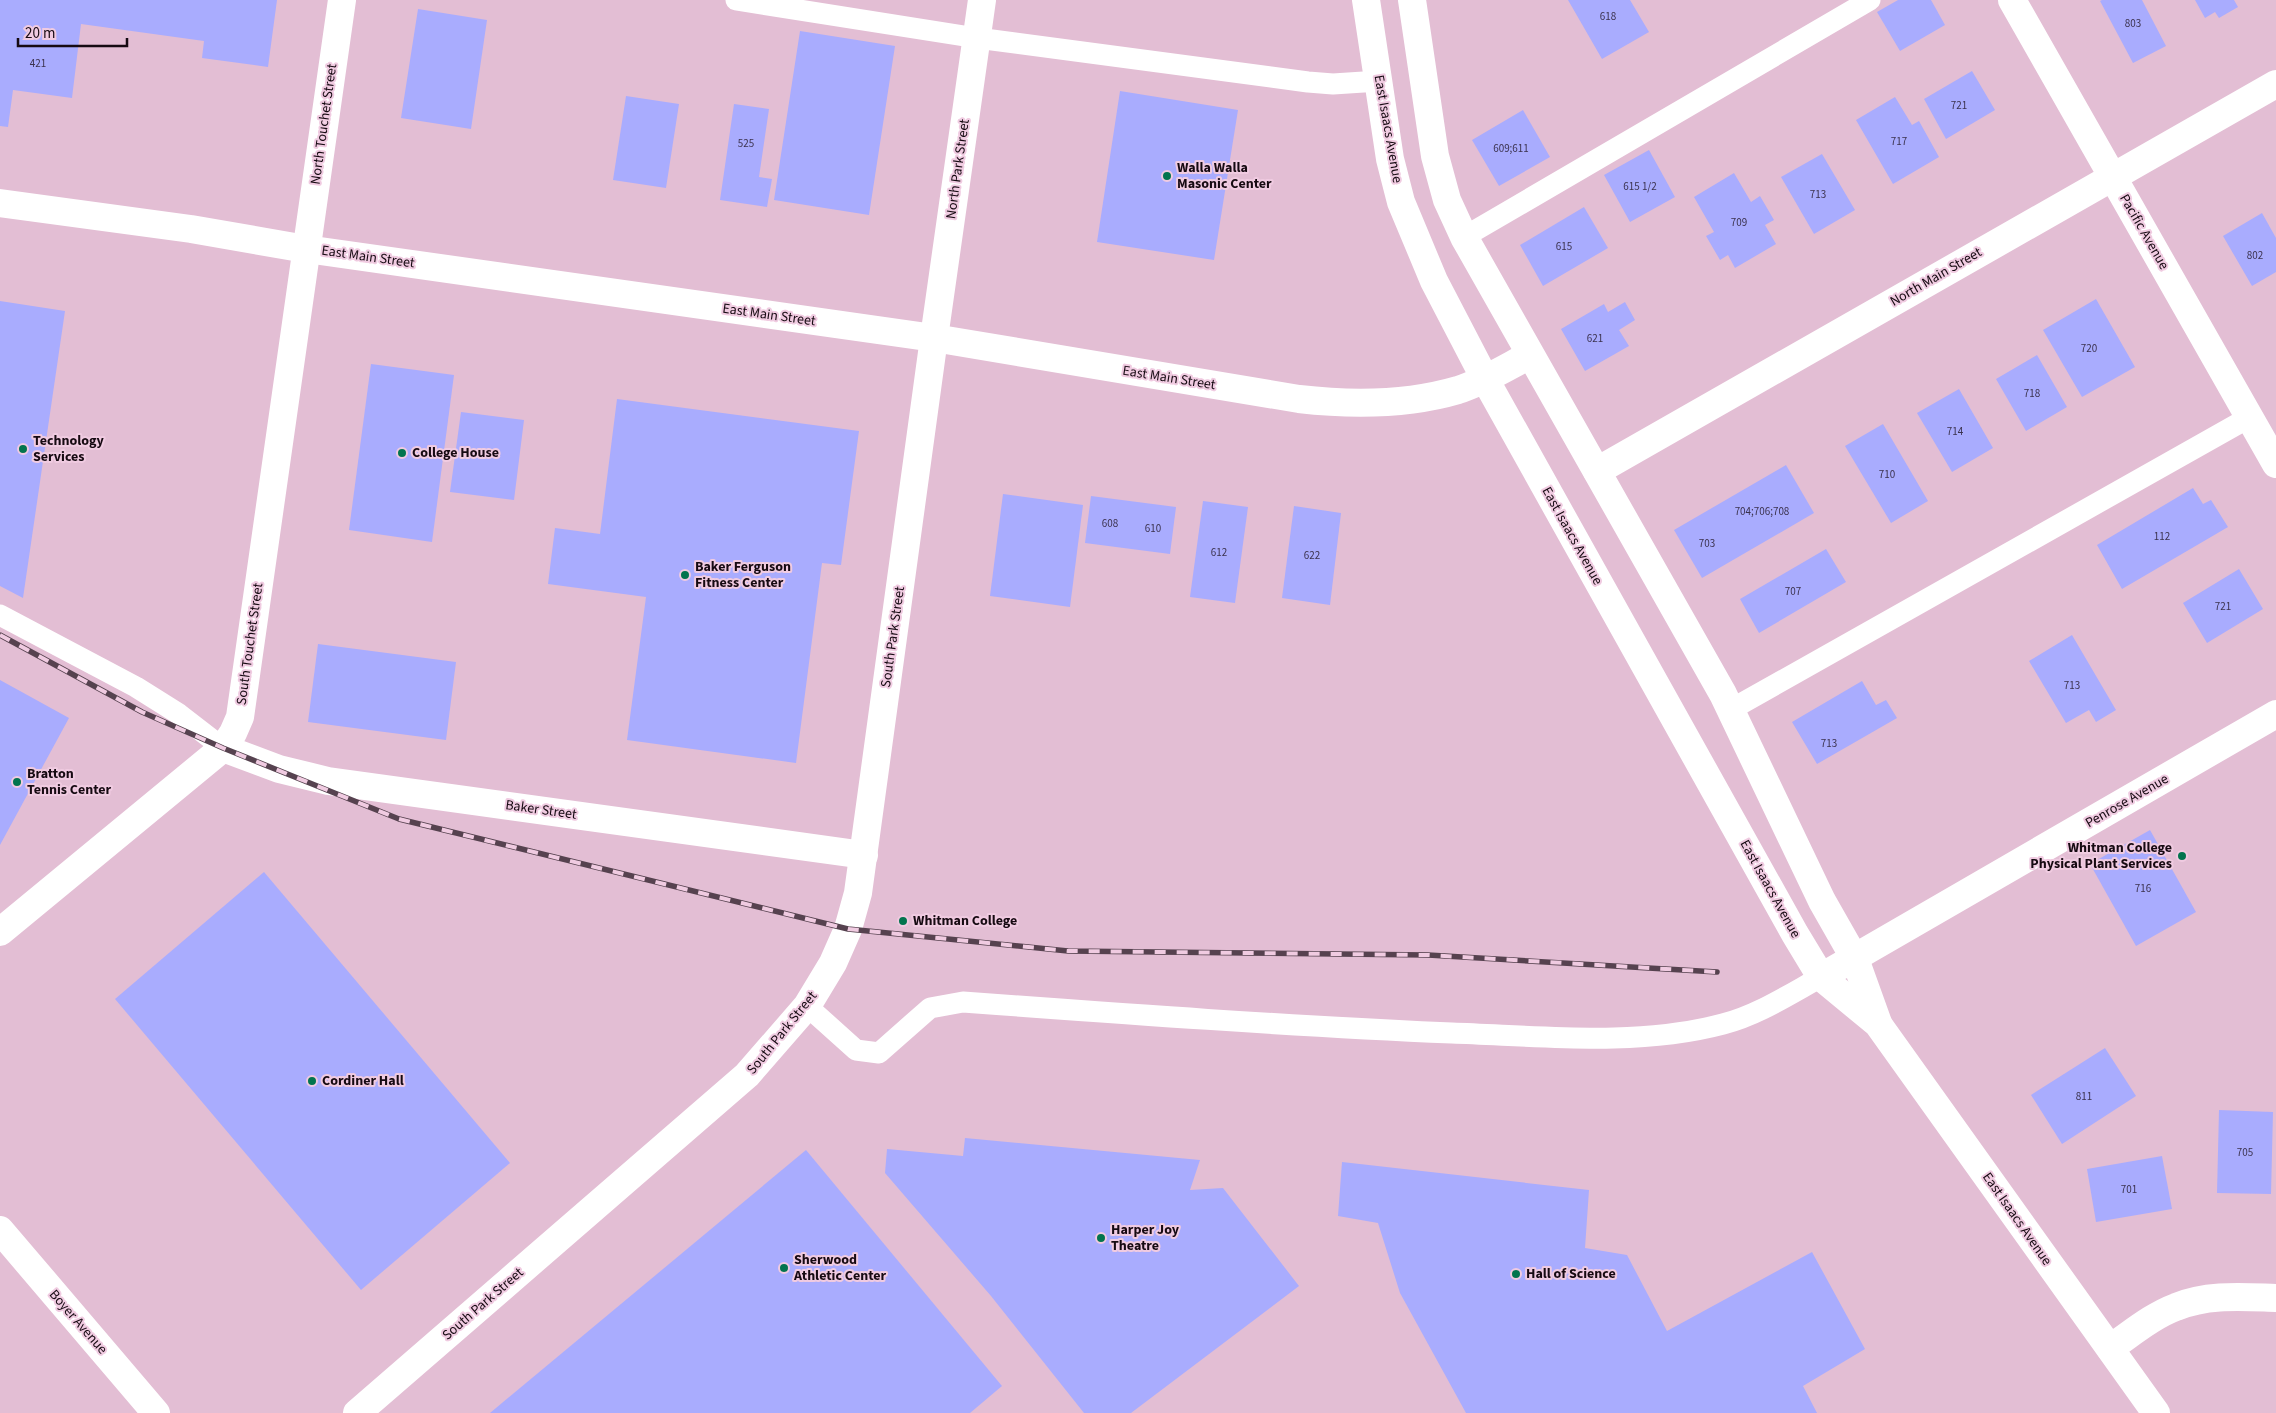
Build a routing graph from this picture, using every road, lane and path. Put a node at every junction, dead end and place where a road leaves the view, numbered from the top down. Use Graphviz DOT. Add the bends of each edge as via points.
graph roads {
  1 [pos="342,0"];
  2 [pos="736,0"];
  3 [pos="982,0"];
  4 [pos="1366,0"];
  5 [pos="1412,0"];
  6 [pos="1870,0"];
  7 [pos="2012,0"];
  8 [pos="977,38"];
  9 [pos="1379,81"];
  10 [pos="2276,84"];
  11 [pos="2113,177"];
  12 [pos="0,204"];
  13 [pos="1464,237"];
  14 [pos="306,248"];
  15 [pos="934,338"];
  16 [pos="1530,355"];
  17 [pos="1485,378"];
  18 [pos="2250,417"];
  19 [pos="2276,464"];
  20 [pos="1597,471"];
  21 [pos="0,615"];
  22 [pos="1730,710"];
  23 [pos="2276,714"];
  24 [pos="223,748"];
  25 [pos="864,854"];
  26 [pos="0,932"];
  27 [pos="1855,959"];
  28 [pos="1821,977"];
  29 [pos="807,1006"];
  30 [pos="1878,1024"];
  31 [pos="0,1230"];
  32 [pos="2276,1298"];
  33 [pos="2110,1348"];
  34 [pos="156,1413"];
  35 [pos="357,1413"];
  36 [pos="2156,1413"];
  1 -- 14 [label="street, North Touchet Street"];
  2 -- 8 [label="lane"];
  3 -- 8 [label="street, North Park Street"];
  4 -- 9 [label="street, East Isaacs Avenue"];
  5 -- 13 [label="street, East Isaacs Avenue" via="1435,156 1448,200"];
  6 -- 13 [label="lane"];
  7 -- 11 [label="street, Pacific Avenue"];
  8 -- 9 [label="lane" via="1308,82"];
  8 -- 15 [label="street, North Park Street"];
  9 -- 17 [label="street, East Isaacs Avenue" via="1390,160 1401,202 1434,281"];
  10 -- 11 [label="street, North Main Street"];
  11 -- 18 [label="street, Pacific Avenue"];
  11 -- 20 [label="street, North Main Street"];
  12 -- 14 [label="street, East Main Street"];
  13 -- 16 [label="street, East Isaacs Avenue"];
  14 -- 15 [label="street, East Main Street"];
  14 -- 24 [label="street, South Touchet Street" via="240,717"];
  15 -- 17 [label="street, East Main Street" via="1332,403 1404,400 1458,390"];
  15 -- 25 [label="street, South Park Street"];
  16 -- 17 [label="street, East Main Street"];
  16 -- 20 [label="street, East Isaacs Avenue"];
  17 -- 28 [label="street, East Isaacs Avenue"];
  18 -- 19 [label="street, Pacific Avenue"];
  18 -- 22 [label="lane"];
  20 -- 22 [label="street, East Isaacs Avenue"];
  21 -- 24 [label="lane" via="136,687 179,714"];
  22 -- 27 [label="street, East Isaacs Avenue" via="1822,901"];
  23 -- 27 [label="street, Penrose Avenue"];
  24 -- 25 [label="street, Baker Street" via="279,769 328,781"];
  24 -- 26 [label="street, South Touchet Street"];
  25 -- 29 [label="street, South Park Street" via="848,929 833,963"];
  27 -- 28 [label="street, Penrose Avenue"];
  27 -- 30 [label="street, East Isaacs Avenue"];
  28 -- 29 [label="lane" via="1754,1013 1724,1024 1682,1032 1604,1037 1291,1026 962,1002 930,1008 879,1053 856,1050"];
  28 -- 30 [label="street, East Isaacs Avenue"];
  29 -- 35 [label="street, South Park Street" via="748,1075"];
  30 -- 33 [label="street, East Isaacs Avenue"];
  31 -- 34 [label="street, Boyer Avenue"];
  32 -- 33 [label="street" via="2224,1296 2191,1302 2157,1316"];
  33 -- 36 [label="street, East Isaacs Avenue"];
}
